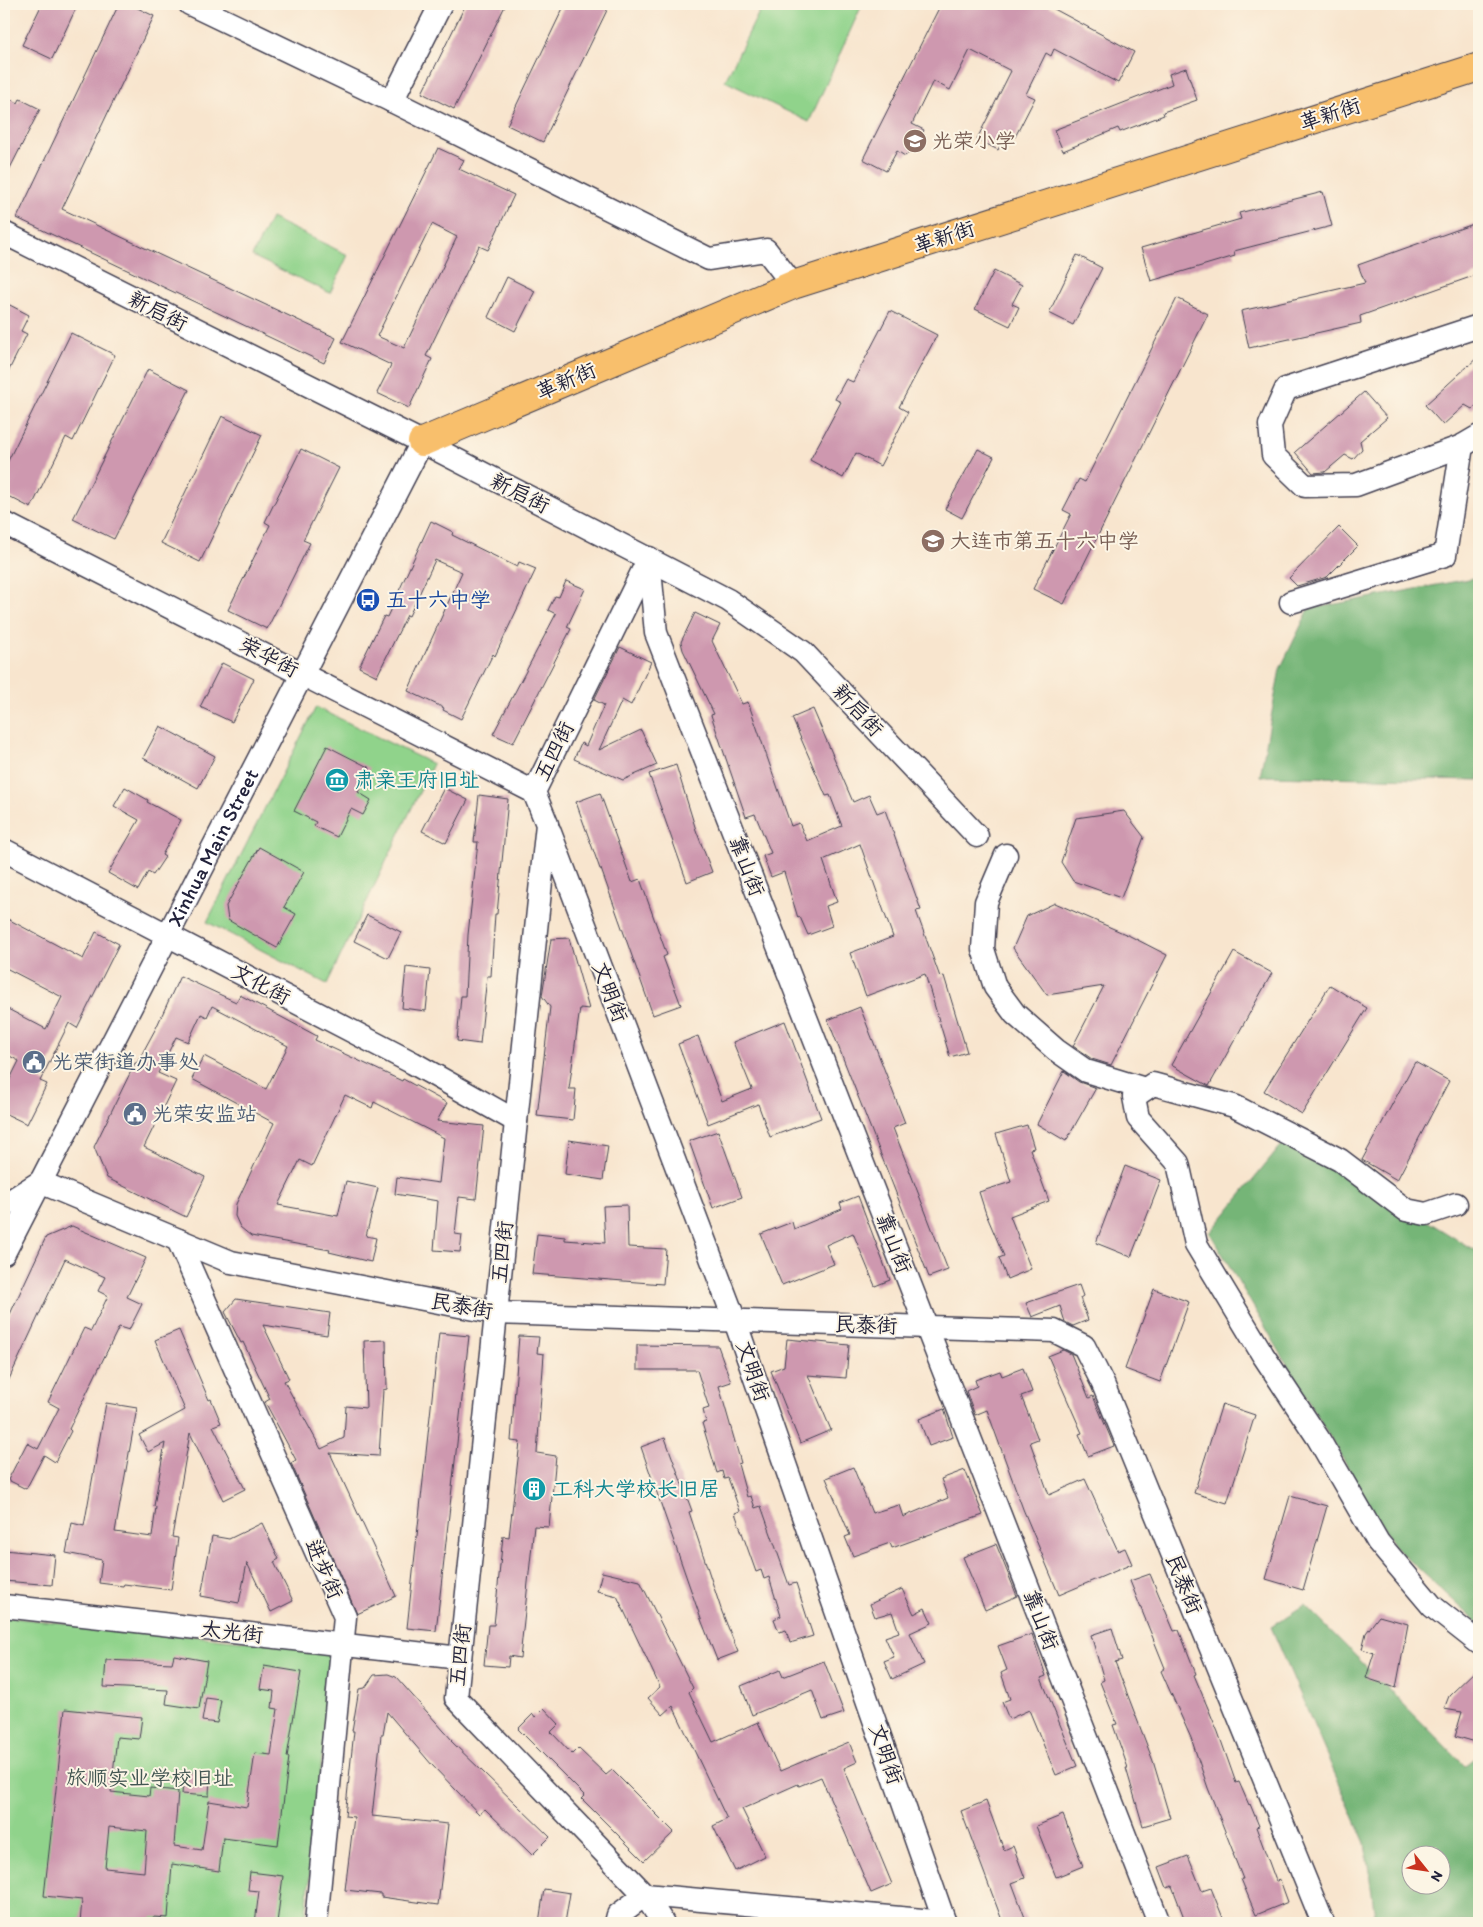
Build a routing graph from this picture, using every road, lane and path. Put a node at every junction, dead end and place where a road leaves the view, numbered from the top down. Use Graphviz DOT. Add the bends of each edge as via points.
graph roads {
  1 [pos="190,4"];
  2 [pos="441,4"];
  3 [pos="1479,67"];
  4 [pos="392,101"];
  5 [pos="4,233"];
  6 [pos="793,285"];
  7 [pos="1479,326"];
  8 [pos="1471,441"];
  9 [pos="422,442"];
  10 [pos="4,523"];
  11 [pos="649,558"];
  12 [pos="1291,602"];
  13 [pos="303,674"];
  14 [pos="534,792"];
  15 [pos="547,824"];
  16 [pos="977,836"];
  17 [pos="4,850"];
  18 [pos="1006,854"];
  19 [pos="168,935"];
  20 [pos="1145,1090"];
  21 [pos="516,1121"];
  22 [pos="40,1182"];
  23 [pos="1456,1204"];
  24 [pos="4,1205"];
  25 [pos="178,1240"];
  26 [pos="4,1253"];
  27 [pos="496,1313"];
  28 [pos="735,1321"];
  29 [pos="927,1327"];
  30 [pos="4,1606"];
  31 [pos="1479,1643"];
  32 [pos="343,1645"];
  33 [pos="460,1658"];
  34 [pos="645,1895"];
  35 [pos="316,1923"];
  36 [pos="616,1923"];
  37 [pos="663,1923"];
  38 [pos="945,1923"];
  39 [pos="1159,1923"];
  40 [pos="1323,1923"];
  1 -- 4 [label="street"];
  2 -- 4 [label="street"];
  3 -- 6 [label="main road, 革新街"];
  4 -- 6 [label="street" via="709,259 766,250"];
  5 -- 9 [label="street, 新启街"];
  6 -- 9 [label="main road, 革新街"];
  7 -- 8 [label="street" via="1286,389 1270,425 1274,455 1305,486 1356,485"];
  8 -- 12 [label="street" via="1445,554"];
  9 -- 11 [label="street, 新启街"];
  9 -- 13 [label="street, Xinhua Main Street"];
  10 -- 13 [label="street, 荣华街"];
  11 -- 14 [label="street, 五四街"];
  11 -- 16 [label="street, 新启街" via="728,600 803,652"];
  11 -- 29 [label="street, 靠山街" via="656,633"];
  13 -- 14 [label="street, 荣华街"];
  13 -- 19 [label="street, Xinhua Main Street"];
  14 -- 15 [label="street, 五四街"];
  15 -- 21 [label="street, 五四街"];
  15 -- 28 [label="street, 文明街"];
  17 -- 19 [label="street, 文化街"];
  18 -- 20 [label="street" via="986,902 983,949 995,987 1015,1014 1078,1066"];
  19 -- 21 [label="street, 文化街" via="413,1063"];
  19 -- 22 [label="street, Xinhua Main Street"];
  20 -- 23 [label="street" via="1153,1084 1234,1106 1340,1160 1406,1210 1426,1214"];
  20 -- 31 [label="street" via="1134,1097 1138,1118 1178,1163 1196,1244 1201,1253 1318,1438 1378,1542 1432,1606"];
  21 -- 27 [label="street, 五四街"];
  22 -- 24 [label="street"];
  22 -- 25 [label="street, 民泰街"];
  22 -- 26 [label="street, Xinhua Main Street"];
  25 -- 27 [label="street, 民泰街" via="231,1262"];
  25 -- 32 [label="street, 进步街" via="345,1617"];
  27 -- 28 [label="street, 民泰街"];
  27 -- 33 [label="street, 五四街"];
  28 -- 29 [label="street, 民泰街"];
  28 -- 38 [label="street, 文明街"];
  29 -- 39 [label="street, 靠山街"];
  29 -- 40 [label="street, 民泰街" via="1054,1331 1084,1346"];
  30 -- 32 [label="street, 太光街"];
  32 -- 33 [label="street, 太光街"];
  32 -- 35 [label="street, 进步街"];
  33 -- 34 [label="street, 五四街" via="456,1698"];
  34 -- 36 [label="street" via="618,1915"];
  34 -- 37 [label="street, 五四街"];
  34 -- 38 [label="street"];
}
